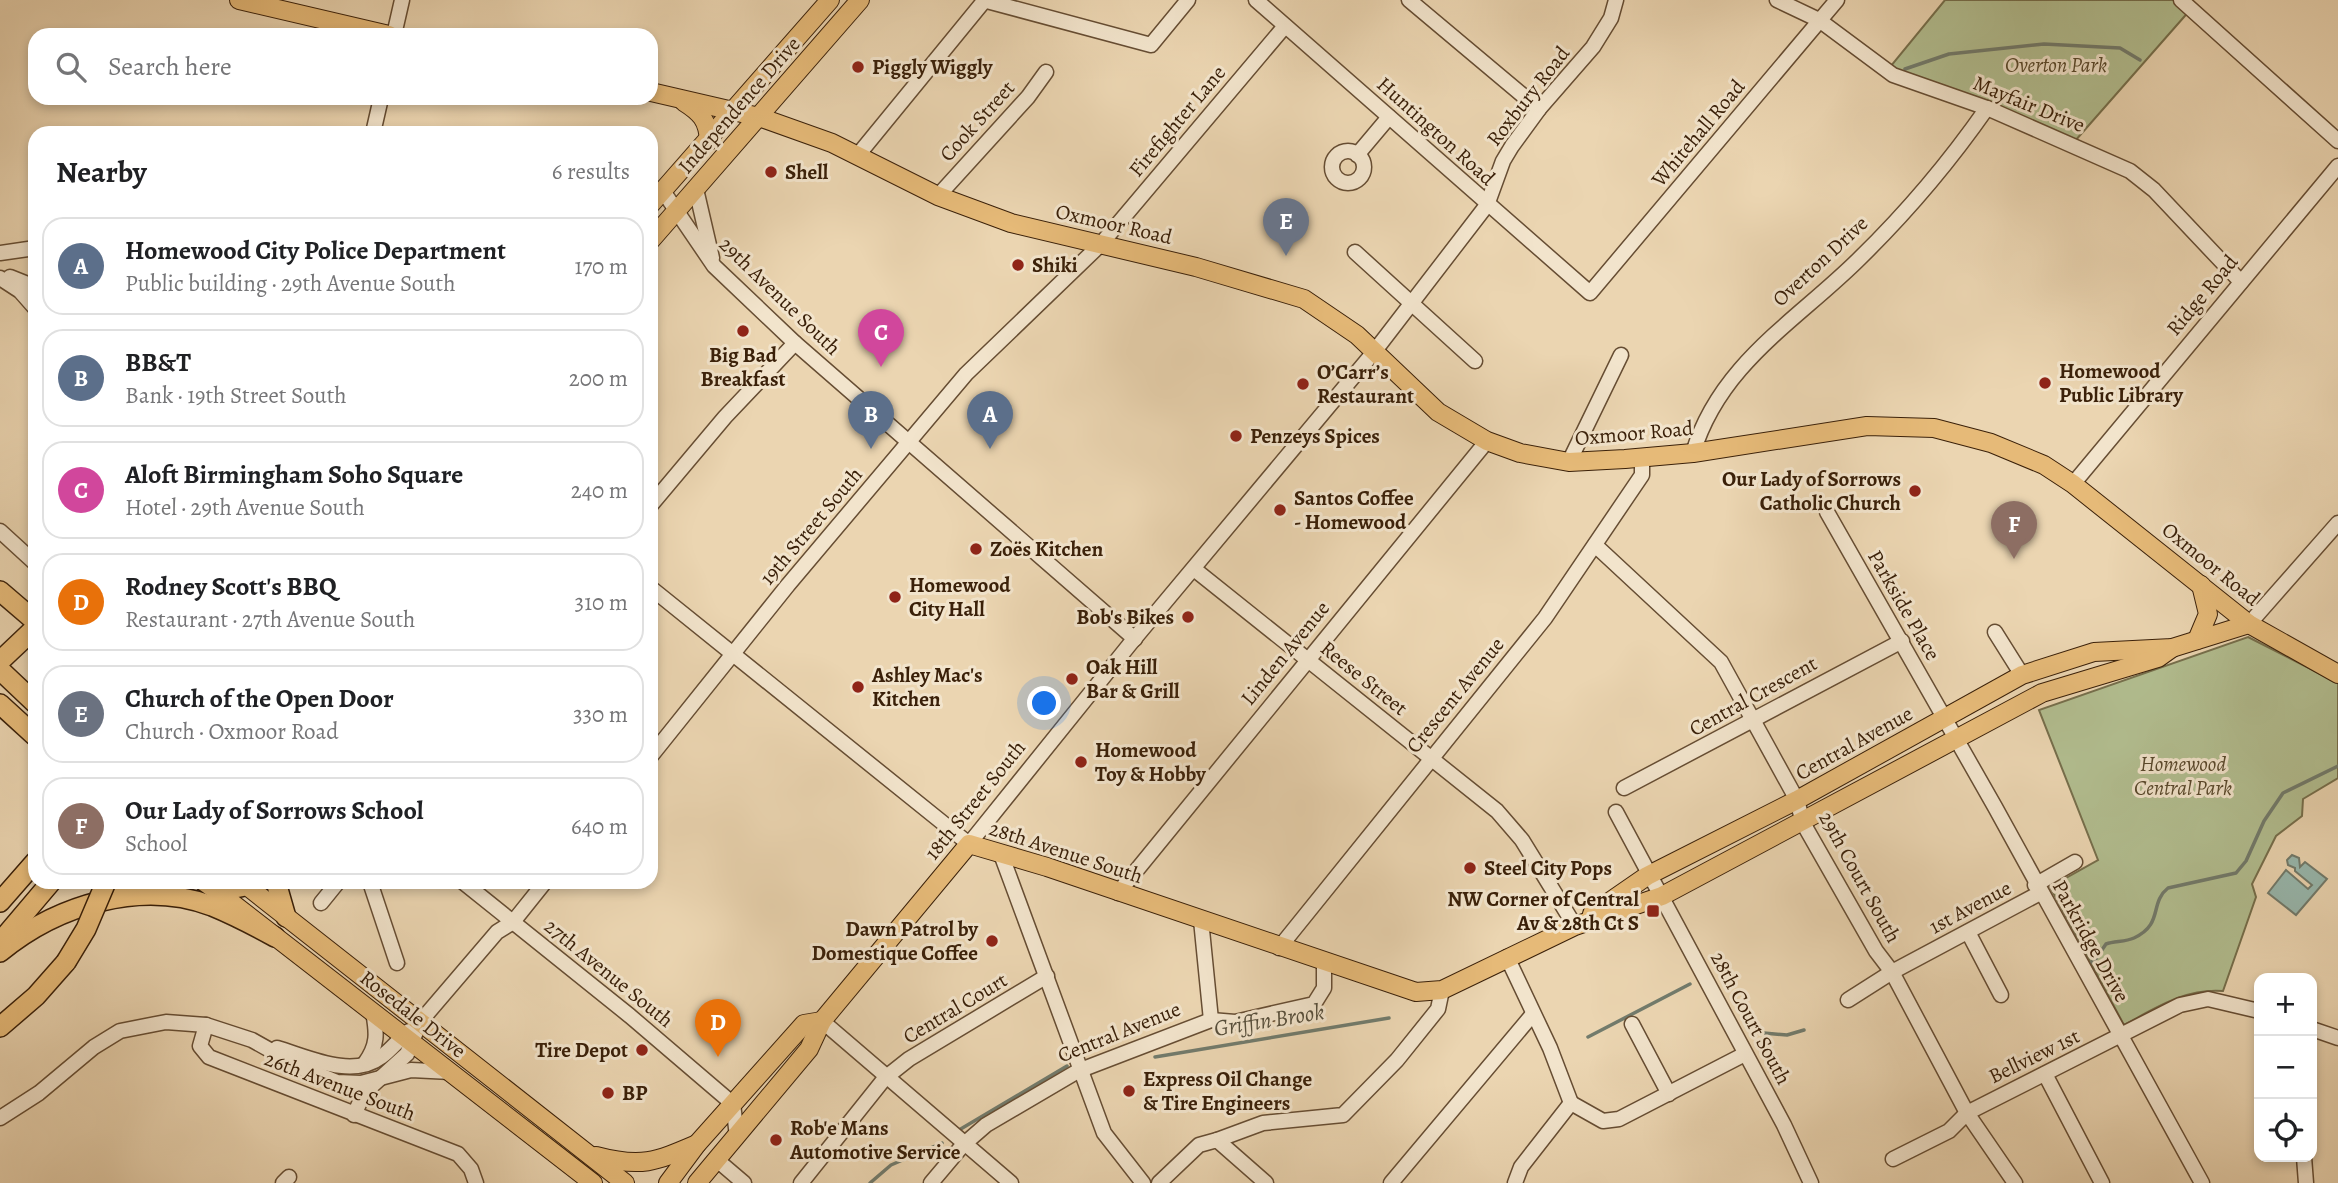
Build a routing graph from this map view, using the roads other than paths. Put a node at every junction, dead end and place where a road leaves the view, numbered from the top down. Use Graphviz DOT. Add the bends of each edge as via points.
graph roads {
  1 [pos="239,0"];
  2 [pos="402,0"];
  3 [pos="860,0"];
  4 [pos="984,0"];
  5 [pos="1188,0"];
  6 [pos="1256,0"];
  7 [pos="1409,0"];
  8 [pos="1616,0"];
  9 [pos="1777,0"];
  10 [pos="1837,0"];
  11 [pos="2181,0"];
  12 [pos="828,3"];
  13 [pos="842,20"];
  14 [pos="1819,20"];
  15 [pos="1285,26"];
  16 [pos="361,28"];
  17 [pos="394,28"];
  18 [pos="1045,72"];
  19 [pos="658,94"];
  20 [pos="678,98"];
  21 [pos="379,105"];
  22 [pos="1987,108"];
  23 [pos="1539,109"];
  24 [pos="733,111"];
  25 [pos="759,117"];
  26 [pos="1389,117"];
  27 [pos="375,126"];
  28 [pos="709,141"];
  29 [pos="2338,141"];
  30 [pos="858,155"];
  31 [pos="1357,155"];
  32 [pos="2338,166"];
  33 [pos="696,190"];
  34 [pos="658,197"];
  35 [pos="938,197"];
  36 [pos="658,199"];
  37 [pos="1488,205"];
  38 [pos="676,213"];
  39 [pos="658,232"];
  40 [pos="1101,244"];
  41 [pos="28,249"];
  42 [pos="1356,252"];
  43 [pos="0,253"];
  44 [pos="714,266"];
  45 [pos="0,272"];
  46 [pos="0,278"];
  47 [pos="2241,282"];
  48 [pos="28,284"];
  49 [pos="1590,293"];
  50 [pos="28,300"];
  51 [pos="1411,304"];
  52 [pos="795,343"];
  53 [pos="1374,352"];
  54 [pos="1621,355"];
  55 [pos="1475,361"];
  56 [pos="1487,440"];
  57 [pos="909,443"];
  58 [pos="1693,453"];
  59 [pos="1642,457"];
  60 [pos="1569,462"];
  61 [pos="2074,484"];
  62 [pos="658,497"];
  63 [pos="1827,512"];
  64 [pos="2338,523"];
  65 [pos="0,531"];
  66 [pos="1595,545"];
  67 [pos="28,557"];
  68 [pos="1194,569"];
  69 [pos="2201,585"];
  70 [pos="4,594"];
  71 [pos="658,594"];
  72 [pos="28,615"];
  73 [pos="2249,624"];
  74 [pos="1995,632"];
  75 [pos="28,635"];
  76 [pos="1135,639"];
  77 [pos="2197,640"];
  78 [pos="1902,641"];
  79 [pos="2172,648"];
  80 [pos="732,655"];
  81 [pos="1307,658"];
  82 [pos="0,661"];
  83 [pos="0,670"];
  84 [pos="2338,674"];
  85 [pos="2022,675"];
  86 [pos="28,696"];
  87 [pos="0,704"];
  88 [pos="1945,719"];
  89 [pos="1755,720"];
  90 [pos="28,730"];
  91 [pos="1956,739"];
  92 [pos="658,747"];
  93 [pos="1429,759"];
  94 [pos="1625,788"];
  95 [pos="1797,800"];
  96 [pos="1616,812"];
  97 [pos="1803,823"];
  98 [pos="969,845"];
  99 [pos="1001,854"];
  100 [pos="2075,862"];
  101 [pos="28,870"];
  102 [pos="1649,875"];
  103 [pos="45,889"];
  104 [pos="103,889"];
  105 [pos="214,889"];
  106 [pos="255,889"];
  107 [pos="278,889"];
  108 [pos="332,889"];
  109 [pos="372,889"];
  110 [pos="472,889"];
  111 [pos="539,889"];
  112 [pos="2038,889"];
  113 [pos="1118,893"];
  114 [pos="1662,896"];
  115 [pos="0,902"];
  116 [pos="321,902"];
  117 [pos="286,917"];
  118 [pos="1201,920"];
  119 [pos="513,922"];
  120 [pos="1575,926"];
  121 [pos="1968,932"];
  122 [pos="275,937"];
  123 [pos="0,942"];
  124 [pos="1279,948"];
  125 [pos="0,952"];
  126 [pos="1507,957"];
  127 [pos="1324,962"];
  128 [pos="397,963"];
  129 [pos="1892,972"];
  130 [pos="1047,976"];
  131 [pos="1442,990"];
  132 [pos="1416,992"];
  133 [pos="2001,995"];
  134 [pos="1848,1000"];
  135 [pos="2254,1010"];
  136 [pos="373,1012"];
  137 [pos="1533,1014"];
  138 [pos="1211,1020"];
  139 [pos="822,1021"];
  140 [pos="420,1022"];
  141 [pos="1632,1024"];
  142 [pos="206,1025"];
  143 [pos="0,1027"];
  144 [pos="2317,1031"];
  145 [pos="2120,1037"];
  146 [pos="2338,1038"];
  147 [pos="407,1039"];
  148 [pos="252,1040"];
  149 [pos="1745,1054"];
  150 [pos="365,1063"];
  151 [pos="1078,1071"];
  152 [pos="451,1072"];
  153 [pos="2045,1074"];
  154 [pos="381,1078"];
  155 [pos="885,1078"];
  156 [pos="1669,1094"];
  157 [pos="1571,1103"];
  158 [pos="733,1104"];
  159 [pos="1967,1112"];
  160 [pos="354,1115"];
  161 [pos="0,1118"];
  162 [pos="737,1136"];
  163 [pos="1217,1140"];
  164 [pos="697,1144"];
  165 [pos="963,1145"];
  166 [pos="587,1153"];
  167 [pos="560,1157"];
  168 [pos="1893,1159"];
  169 [pos="717,1160"];
  170 [pos="2304,1162"];
  171 [pos="476,1183"];
  172 [pos="574,1183"];
  173 [pos="593,1183"];
  174 [pos="625,1183"];
  175 [pos="668,1183"];
  176 [pos="697,1183"];
  177 [pos="744,1183"];
  178 [pos="801,1183"];
  179 [pos="931,1183"];
  180 [pos="1011,1183"];
  181 [pos="1143,1183"];
  182 [pos="1159,1183"];
  183 [pos="1266,1183"];
  184 [pos="1391,1183"];
  185 [pos="1515,1183"];
  186 [pos="1811,1183"];
  187 [pos="2015,1183"];
  188 [pos="2102,1183"];
  189 [pos="2202,1183"];
  190 [pos="2306,1183"];
  1 -- 16 [label="main road"];
  2 -- 17 [label="street"];
  3 -- 13 [label="main road, Independence Drive"];
  4 -- 5 [label="street" via="1151,45"];
  4 -- 30 [label="street"];
  6 -- 15 [label="street, Huntington Road"];
  7 -- 23 [label="street"];
  8 -- 23 [label="street, Roxbury Road" via="1593,47"];
  9 -- 14 [label="street, Mayfair Drive"];
  10 -- 14 [label="street, Whitehall Road"];
  11 -- 29 [label="street"];
  12 -- 13 [label="street"];
  12 -- 24 [label="main road, Independence Drive"];
  13 -- 25 [label="main road, Independence Drive"];
  14 -- 22 [label="street, Mayfair Drive" via="1893,75"];
  14 -- 49 [label="street, Whitehall Road"];
  15 -- 26 [label="street, Huntington Road"];
  15 -- 40 [label="street, Firefighter Lane"];
  18 -- 35 [label="street, Cook Street"];
  19 -- 20 [label="main road, Oxmoor Road"];
  20 -- 24 [label="main road, Oxmoor Road"];
  20 -- 28 [label="main road" via="700,111"];
  21 -- 27 [label="street"];
  22 -- 47 [label="street, Mayfair Drive" via="2130,171 2154,190"];
  22 -- 58 [label="street, Overton Drive" via="1964,141 1860,259 1783,324 1743,365 1705,419"];
  23 -- 37 [label="street, Roxbury Road" via="1503,161"];
  24 -- 25 [label="main road, Oxmoor Road"];
  24 -- 28 [label="main road, Independence Drive"];
  25 -- 30 [label="main road, Oxmoor Road"];
  25 -- 33 [label="main road, Independence Drive"];
  26 -- 31 [label="street"];
  26 -- 37 [label="street, Huntington Road"];
  28 -- 34 [label="main road, Independence Drive"];
  30 -- 35 [label="main road, Oxmoor Road"];
  32 -- 47 [label="street, Ridge Road"];
  33 -- 38 [label="main road, Independence Drive"];
  33 -- 44 [label="street"];
  35 -- 40 [label="main road, Oxmoor Road" via="1011,223"];
  36 -- 38 [label="street, 29th Avenue South"];
  37 -- 49 [label="street, Huntington Road"];
  37 -- 51 [label="street, Roxbury Road"];
  38 -- 39 [label="main road, Independence Drive"];
  38 -- 44 [label="street, 29th Avenue South"];
  40 -- 53 [label="main road, Oxmoor Road" via="1304,299"];
  40 -- 57 [label="street, 19th Street South" via="966,374"];
  41 -- 43 [label="street"];
  42 -- 51 [label="street"];
  44 -- 52 [label="street, 29th Avenue South"];
  45 -- 48 [label="street"];
  46 -- 50 [label="street"];
  47 -- 61 [label="street, Ridge Road"];
  51 -- 53 [label="street, Roxbury Road"];
  51 -- 55 [label="street"];
  52 -- 57 [label="street, 29th Avenue South"];
  52 -- 62 [label="street" via="725,416"];
  53 -- 56 [label="main road, Oxmoor Road" via="1438,412"];
  53 -- 68 [label="street, 18th Street South"];
  54 -- 60 [label="street"];
  56 -- 60 [label="main road, Oxmoor Road" via="1520,453"];
  56 -- 81 [label="street, Linden Avenue"];
  57 -- 76 [label="street, 29th Avenue South"];
  57 -- 80 [label="street, 19th Street South"];
  58 -- 59 [label="main road, Oxmoor Road"];
  58 -- 61 [label="main road, Oxmoor Road" via="1867,426 1934,428 1990,443 2044,465"];
  59 -- 60 [label="main road, Oxmoor Road"];
  59 -- 66 [label="street, Crescent Avenue" via="1642,475"];
  61 -- 69 [label="main road, Oxmoor Road"];
  63 -- 78 [label="street, Parkside Place"];
  64 -- 73 [label="street"];
  65 -- 67 [label="street"];
  66 -- 89 [label="street, 29th Court South" via="1721,662"];
  66 -- 93 [label="street, Crescent Avenue" via="1545,618"];
  68 -- 76 [label="street, 18th Street South"];
  68 -- 81 [label="street, Reese Street"];
  69 -- 73 [label="main road, Oxmoor Road"];
  69 -- 77 [label="main road" via="2207,617"];
  70 -- 72 [label="highway"];
  71 -- 80 [label="street, 28th Avenue South"];
  73 -- 77 [label="main road, Central Avenue"];
  73 -- 84 [label="main road, Oxmoor Road"];
  74 -- 85 [label="street"];
  75 -- 82 [label="highway"];
  76 -- 98 [label="street, 18th Street South"];
  77 -- 79 [label="main road, Central Avenue"];
  78 -- 88 [label="street, Parkside Place"];
  78 -- 89 [label="street, Central Crescent"];
  79 -- 85 [label="main road, Central Avenue" via="2094,652"];
  79 -- 91 [label="main road, Central Avenue" via="2158,658 2042,693"];
  80 -- 92 [label="street, 19th Street South"];
  80 -- 98 [label="street, 28th Avenue South"];
  81 -- 93 [label="street, Reese Street"];
  81 -- 113 [label="street, Linden Avenue"];
  83 -- 86 [label="highway"];
  85 -- 88 [label="main road, Central Avenue"];
  87 -- 90 [label="highway"];
  88 -- 91 [label="street, Parkridge Drive"];
  88 -- 95 [label="main road, Central Avenue"];
  89 -- 94 [label="street, Central Crescent"];
  89 -- 95 [label="street, 29th Court South"];
  91 -- 97 [label="main road, Central Avenue"];
  91 -- 112 [label="street, Parkridge Drive"];
  93 -- 120 [label="street, Reese Street" via="1507,821"];
  93 -- 124 [label="street, Crescent Avenue"];
  95 -- 97 [label="street, 29th Court South"];
  95 -- 102 [label="main road, Central Avenue"];
  96 -- 102 [label="street, 28th Court South"];
  97 -- 114 [label="main road, Central Avenue"];
  97 -- 129 [label="street, 29th Court South"];
  98 -- 99 [label="main road, 28th Avenue South"];
  98 -- 139 [label="main road, 18th Street South"];
  99 -- 113 [label="main road, 28th Avenue South"];
  99 -- 130 [label="street"];
  100 -- 112 [label="street, 1st Avenue"];
  101 -- 115 [label="highway"];
  102 -- 114 [label="street, 28th Court South"];
  102 -- 120 [label="main road, Central Avenue"];
  103 -- 123 [label="highway"];
  104 -- 143 [label="highway, bridge" via="66,962"];
  105 -- 122 [label="main road, Rosedale Drive"];
  106 -- 117 [label="main road, Rosedale Drive"];
  107 -- 117 [label="highway"];
  108 -- 116 [label="street"];
  109 -- 128 [label="street"];
  110 -- 119 [label="street, 27th Avenue South"];
  111 -- 119 [label="street"];
  112 -- 121 [label="street, 1st Avenue"];
  112 -- 145 [label="street, Parkridge Drive"];
  113 -- 118 [label="main road, 28th Avenue South"];
  114 -- 120 [label="main road, Central Avenue"];
  114 -- 149 [label="street, 28th Court South"];
  117 -- 140 [label="main road, Rosedale Drive"];
  118 -- 124 [label="main road, 28th Avenue South"];
  118 -- 138 [label="street"];
  119 -- 140 [label="street" via="497,932"];
  119 -- 158 [label="street, 27th Avenue South"];
  120 -- 126 [label="main road, Central Avenue"];
  121 -- 129 [label="street, 1st Avenue"];
  121 -- 133 [label="street"];
  122 -- 125 [label="highway" via="211,905 130,894 63,914 18,937"];
  122 -- 136 [label="main road, Rosedale Drive"];
  124 -- 127 [label="main road, 28th Avenue South"];
  126 -- 131 [label="main road, Central Avenue"];
  126 -- 137 [label="street"];
  127 -- 132 [label="main road, 28th Avenue South"];
  127 -- 138 [label="street, Central Avenue" via="1324,988 1314,1004 1235,1022"];
  129 -- 134 [label="street, 1st Avenue"];
  129 -- 159 [label="street, 29th Court South"];
  130 -- 151 [label="street"];
  130 -- 155 [label="street, Central Court"];
  131 -- 132 [label="main road, Central Avenue"];
  131 -- 163 [label="street" via="1438,1009 1405,1051 1343,1115 1263,1123"];
  135 -- 145 [label="street, Bellview 1st" via="2208,999 2180,1004"];
  136 -- 147 [label="main road, Rosedale Drive"];
  136 -- 150 [label="street" via="376,1041"];
  137 -- 157 [label="street"];
  137 -- 184 [label="street"];
  138 -- 151 [label="street, Central Avenue"];
  139 -- 155 [label="street"];
  139 -- 158 [label="main road" via="804,1024"];
  139 -- 162 [label="main road, 18th Street South" via="809,1049"];
  140 -- 147 [label="street"];
  140 -- 166 [label="main road, Rosedale Drive"];
  141 -- 156 [label="street"];
  142 -- 148 [label="street"];
  142 -- 160 [label="street, 26th Avenue South" via="200,1046 209,1057"];
  142 -- 161 [label="street" via="166,1022 120,1031"];
  144 -- 146 [label="street"];
  145 -- 153 [label="street, Bellview 1st"];
  145 -- 189 [label="street, Parkridge Drive"];
  147 -- 150 [label="street" via="380,1059"];
  147 -- 152 [label="main road, Rosedale Drive"];
  147 -- 154 [label="street" via="407,1054"];
  148 -- 150 [label="street" via="342,1067"];
  148 -- 154 [label="street" via="324,1078 349,1084"];
  149 -- 156 [label="street"];
  149 -- 186 [label="street, 28th Court South"];
  151 -- 165 [label="street, Central Avenue" via="997,1118"];
  151 -- 181 [label="street" via="1104,1133"];
  152 -- 154 [label="street" via="411,1070"];
  152 -- 167 [label="main road, Rosedale Drive"];
  153 -- 159 [label="street, Bellview 1st"];
  153 -- 188 [label="street"];
  154 -- 160 [label="street" via="364,1093"];
  155 -- 165 [label="street"];
  155 -- 178 [label="street, Central Court"];
  156 -- 157 [label="street" via="1619,1119 1603,1121"];
  157 -- 185 [label="street" via="1521,1167"];
  158 -- 162 [label="street"];
  158 -- 164 [label="main road"];
  159 -- 168 [label="street, Bellview 1st" via="1949,1131"];
  159 -- 187 [label="street, 29th Court South"];
  160 -- 171 [label="street, 26th Avenue South" via="458,1154"];
  162 -- 169 [label="main road, 18th Street South"];
  163 -- 182 [label="street" via="1199,1145"];
  163 -- 183 [label="street"];
  164 -- 166 [label="main road" via="658,1161 627,1164"];
  164 -- 175 [label="main road"];
  165 -- 179 [label="street, Central Avenue"];
  165 -- 180 [label="street"];
  166 -- 174 [label="main road, Rosedale Drive"];
  167 -- 172 [label="main road"];
  167 -- 173 [label="main road, Rosedale Drive"];
  169 -- 176 [label="main road, 18th Street South"];
  169 -- 177 [label="street"];
  170 -- 190 [label="street"];
}
